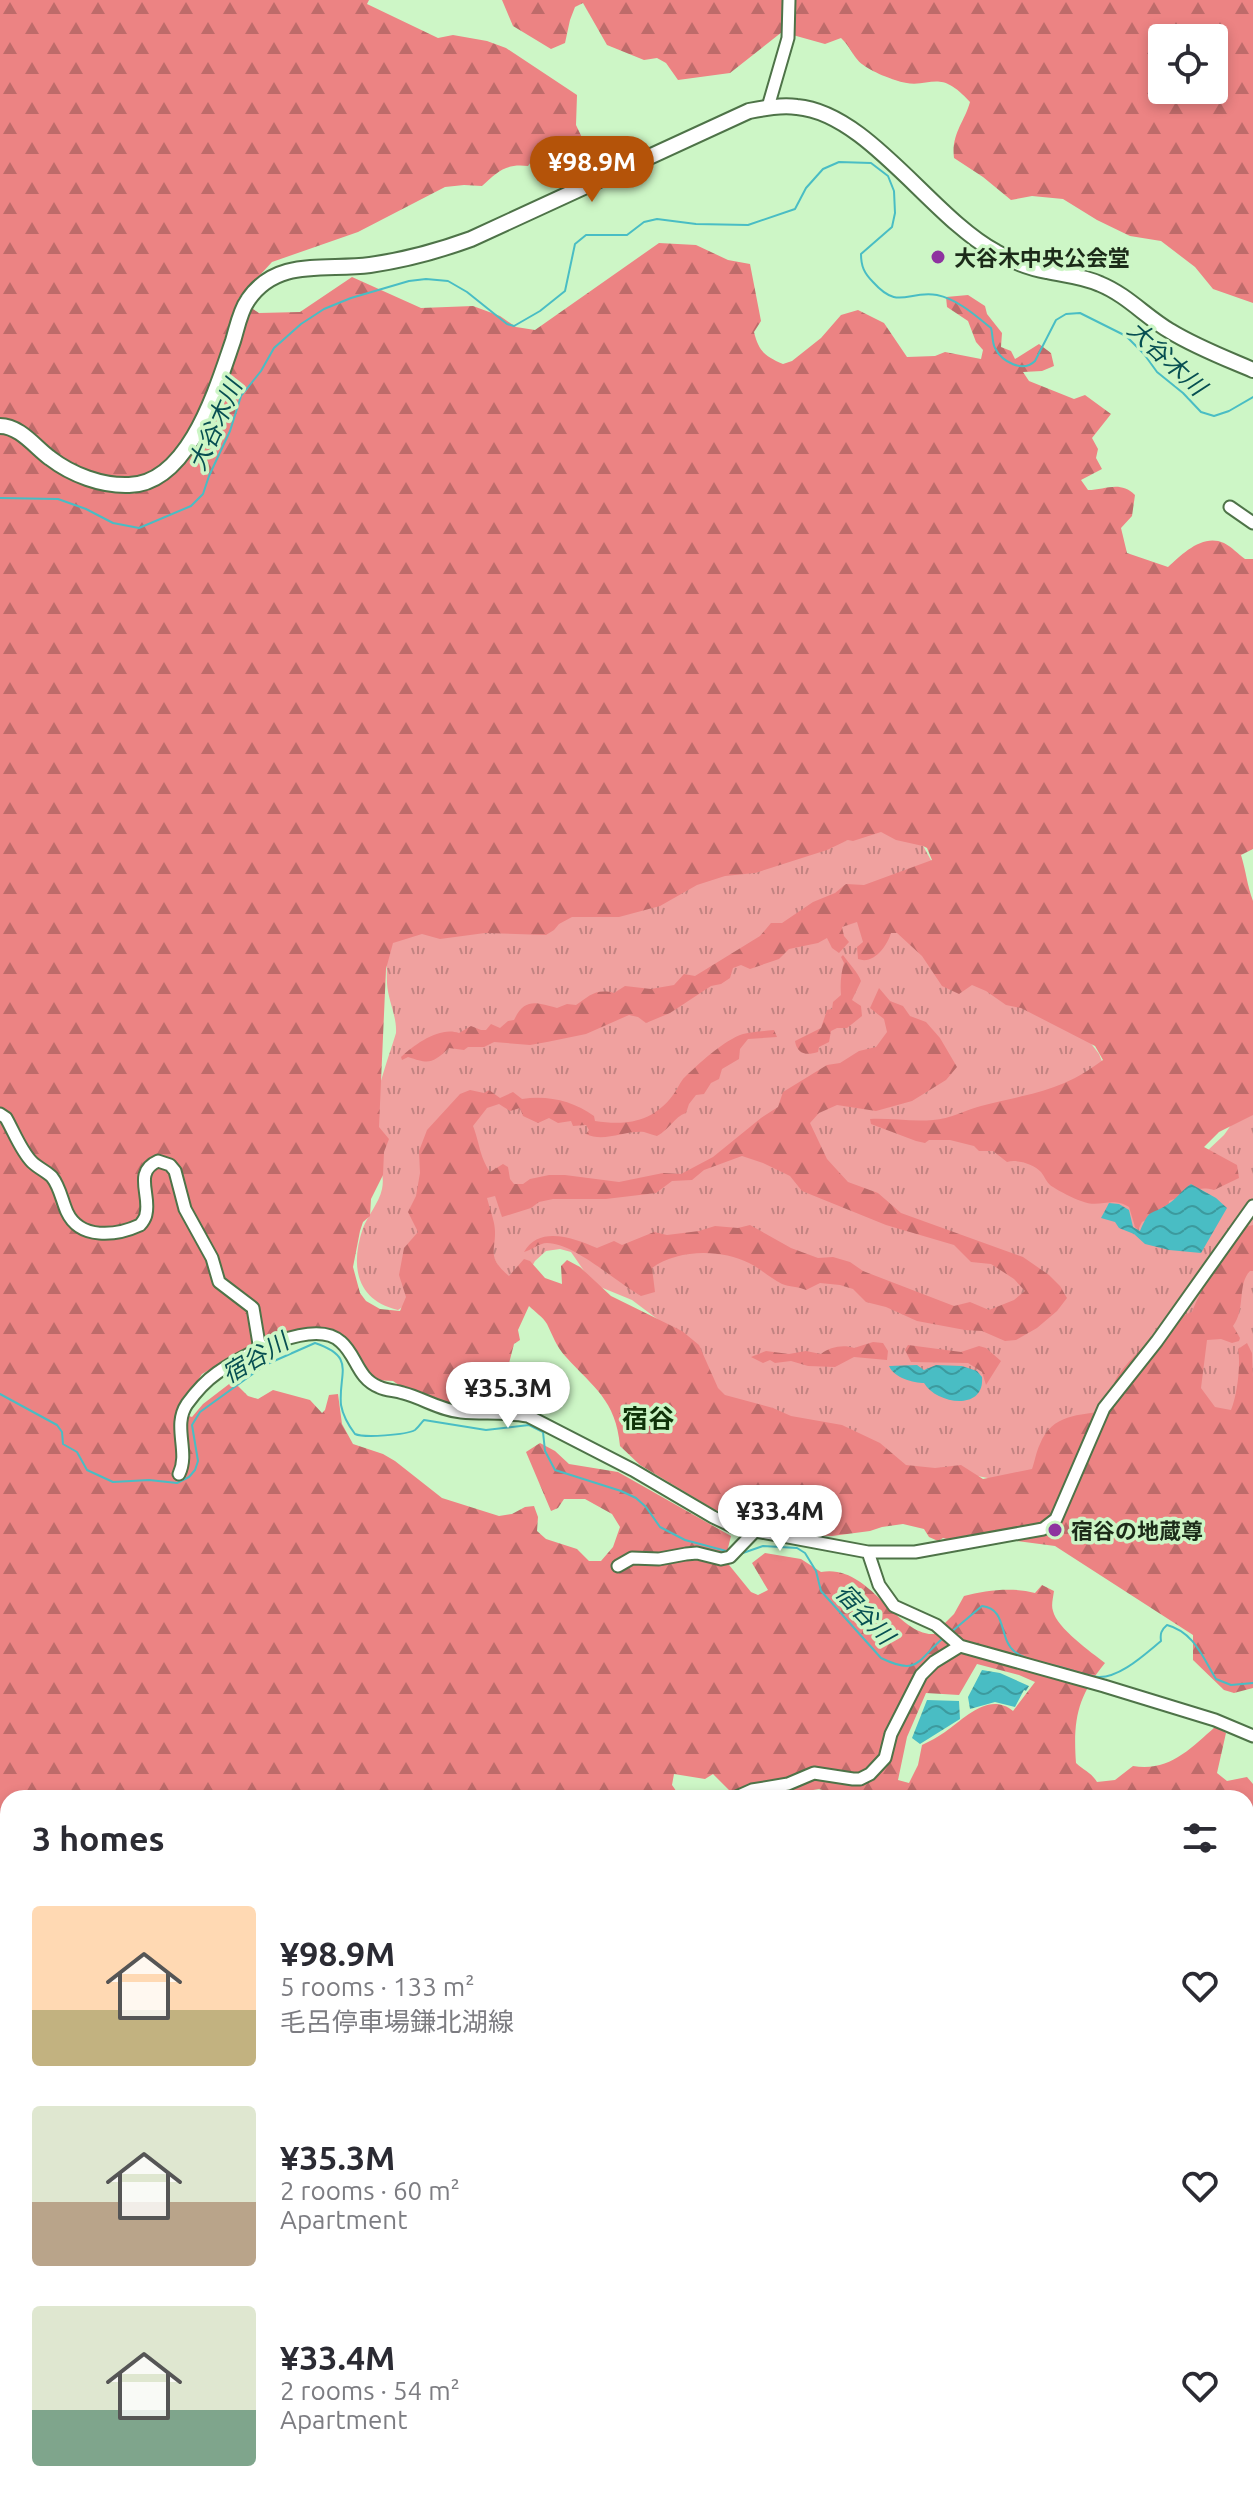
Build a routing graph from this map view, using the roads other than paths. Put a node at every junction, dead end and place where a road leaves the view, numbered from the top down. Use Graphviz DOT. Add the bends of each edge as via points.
graph roads {
  1 [pos="789,0"];
  2 [pos="768,107"];
  3 [pos="1253,370"];
  4 [pos="0,426"];
  5 [pos="1230,507"];
  6 [pos="1253,523"];
  7 [pos="0,1114"];
  8 [pos="1252,1211"];
  9 [pos="260,1350"];
  10 [pos="179,1474"];
  11 [pos="756,1530"];
  12 [pos="868,1552"];
  13 [pos="618,1566"];
  14 [pos="960,1646"];
  15 [pos="1253,1736"];
  16 [pos="752,1790"];
  1 -- 2 [label="street" via="788,38"];
  2 -- 3 [label="main road" via="798,107 834,118 994,251 1030,267 1103,285 1168,330"];
  2 -- 4 [label="main road" via="434,252 367,265 306,267 266,280 247,302 218,386 189,444 166,473 151,481 131,485 81,477 22,434"];
  5 -- 6 [label="street"];
  7 -- 9 [label="street" via="32,1162 51,1175 68,1215 85,1231 123,1231 140,1225 147,1212 147,1169 158,1161 170,1165 219,1282 253,1308"];
  8 -- 12 [label="street" via="1104,1408 1056,1519 1043,1529 937,1549"];
  9 -- 10 [label="street" via="215,1374 186,1405"];
  9 -- 11 [label="street" via="321,1332 340,1340 368,1382 381,1389 443,1409 528,1416 713,1517"];
  11 -- 12 [label="street"];
  11 -- 13 [label="street" via="730,1557 697,1553 632,1558"];
  12 -- 14 [label="street" via="879,1585 894,1606 936,1625"];
  14 -- 15 [label="street" via="1132,1694"];
  14 -- 16 [label="street" via="921,1675 885,1758 870,1774 853,1779 814,1773"];
}
